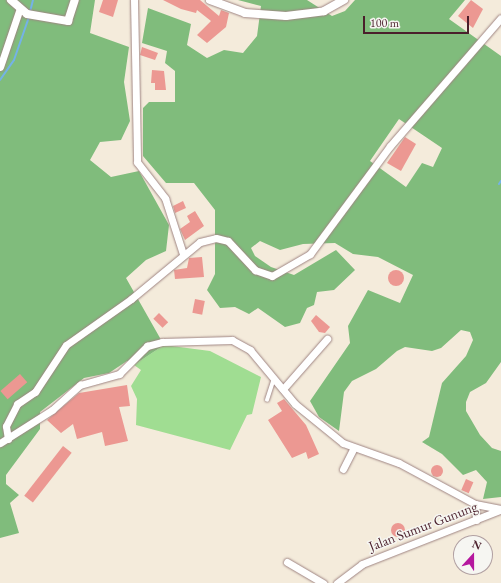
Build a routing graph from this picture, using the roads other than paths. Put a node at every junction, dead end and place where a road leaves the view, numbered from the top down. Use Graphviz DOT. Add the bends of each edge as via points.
graph roads {
  1 [pos="11,0"];
  2 [pos="75,0"];
  3 [pos="134,0"];
  4 [pos="210,0"];
  5 [pos="344,0"];
  6 [pos="26,14"];
  7 [pos="501,18"];
  8 [pos="0,67"];
  9 [pos="184,254"];
  10 [pos="326,340"];
  11 [pos="274,379"];
  12 [pos="282,389"];
  13 [pos="267,400"];
  14 [pos="8,439"];
  15 [pos="0,444"];
  16 [pos="353,449"];
  17 [pos="343,469"];
  18 [pos="476,504"];
  19 [pos="501,509"];
  20 [pos="476,520"];
  21 [pos="287,562"];
  22 [pos="323,583"];
  23 [pos="337,583"];
  1 -- 6 [label="street"];
  2 -- 6 [label="street" via="68,21"];
  3 -- 9 [label="street" via="137,162 165,198"];
  4 -- 5 [label="street" via="246,13 286,16 324,11"];
  6 -- 8 [label="street"];
  7 -- 9 [label="street" via="390,146 320,243 301,262 272,276 265,275 228,241 216,238 200,242"];
  9 -- 14 [label="street" via="131,299 66,345 35,392 17,404 6,426"];
  10 -- 12 [label="street"];
  11 -- 12 [label="street, Jalan Sumur Gunung"];
  11 -- 13 [label="lane"];
  11 -- 14 [label="street, Jalan Sumur Gunung" via="242,343 203,339 162,342 147,346 119,374 80,385 52,410"];
  12 -- 16 [label="street, Jalan Sumur Gunung" via="308,417"];
  14 -- 15 [label="street, Jalan Sumur Gunung"];
  16 -- 17 [label="street"];
  16 -- 18 [label="street, Jalan Sumur Gunung" via="399,463"];
  18 -- 19 [label="street, Jalan Sumur Gunung"];
  18 -- 20 [label="street"];
  19 -- 20 [label="street, Jalan Sumur Gunung"];
  20 -- 23 [label="street, Jalan Sumur Gunung" via="449,527 362,564"];
  21 -- 22 [label="street"];
}
